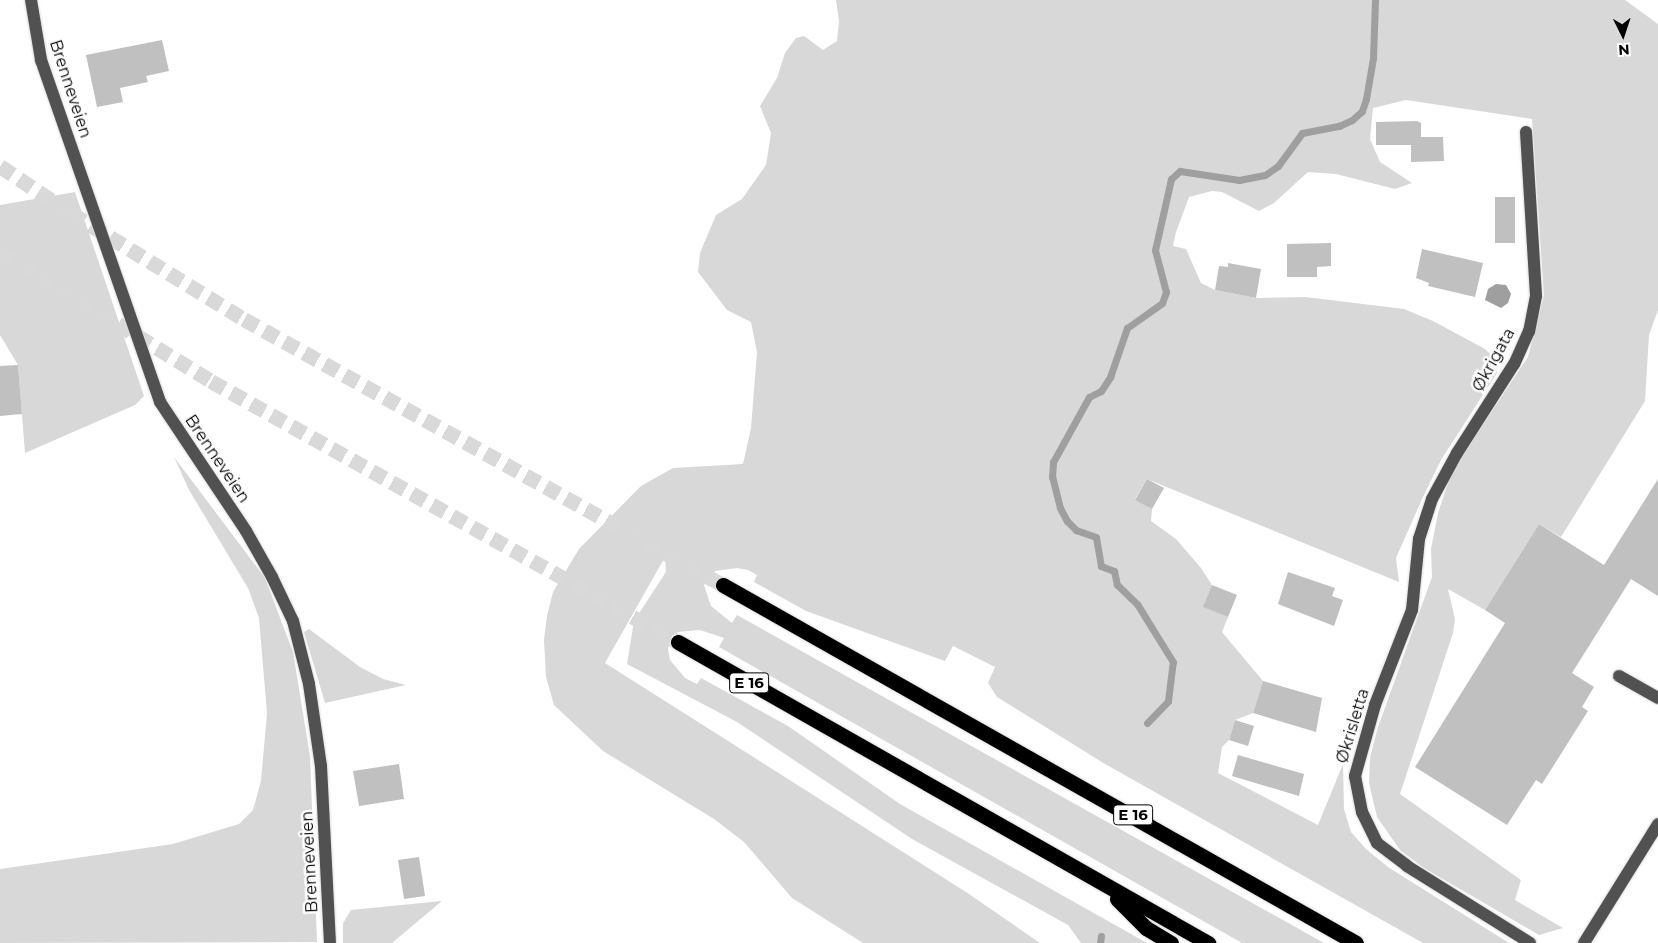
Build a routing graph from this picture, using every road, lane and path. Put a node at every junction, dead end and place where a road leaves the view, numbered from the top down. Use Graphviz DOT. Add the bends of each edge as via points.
graph roads {
  1 [pos="31,0"];
  2 [pos="1526,132"];
  3 [pos="1417,557"];
  4 [pos="723,584"];
  5 [pos="678,642"];
  6 [pos="1619,676"];
  7 [pos="1658,698"];
  8 [pos="1658,824"];
  9 [pos="1104,886"];
  10 [pos="330,943"];
  11 [pos="1171,943"];
  12 [pos="1208,943"];
  13 [pos="1356,943"];
  14 [pos="1530,943"];
  15 [pos="1584,943"];
  1 -- 10 [label="street, Brenneveien" via="41,60 160,402 246,532 292,621 309,684 321,766"];
  2 -- 3 [label="street, Økrigata" via="1536,296 1529,332 1514,364 1457,453 1432,500 1418,539"];
  3 -- 14 [label="street, Økrisletta" via="1412,610 1360,752 1355,776 1362,812 1377,843 1392,856"];
  4 -- 13 [label="highway, E 16"];
  5 -- 9 [label="highway, E 16"];
  6 -- 7 [label="street"];
  8 -- 15 [label="street"];
  9 -- 11 [label="highway, E 16" via="1146,928"];
  9 -- 12 [label="highway, E 16"];
}
